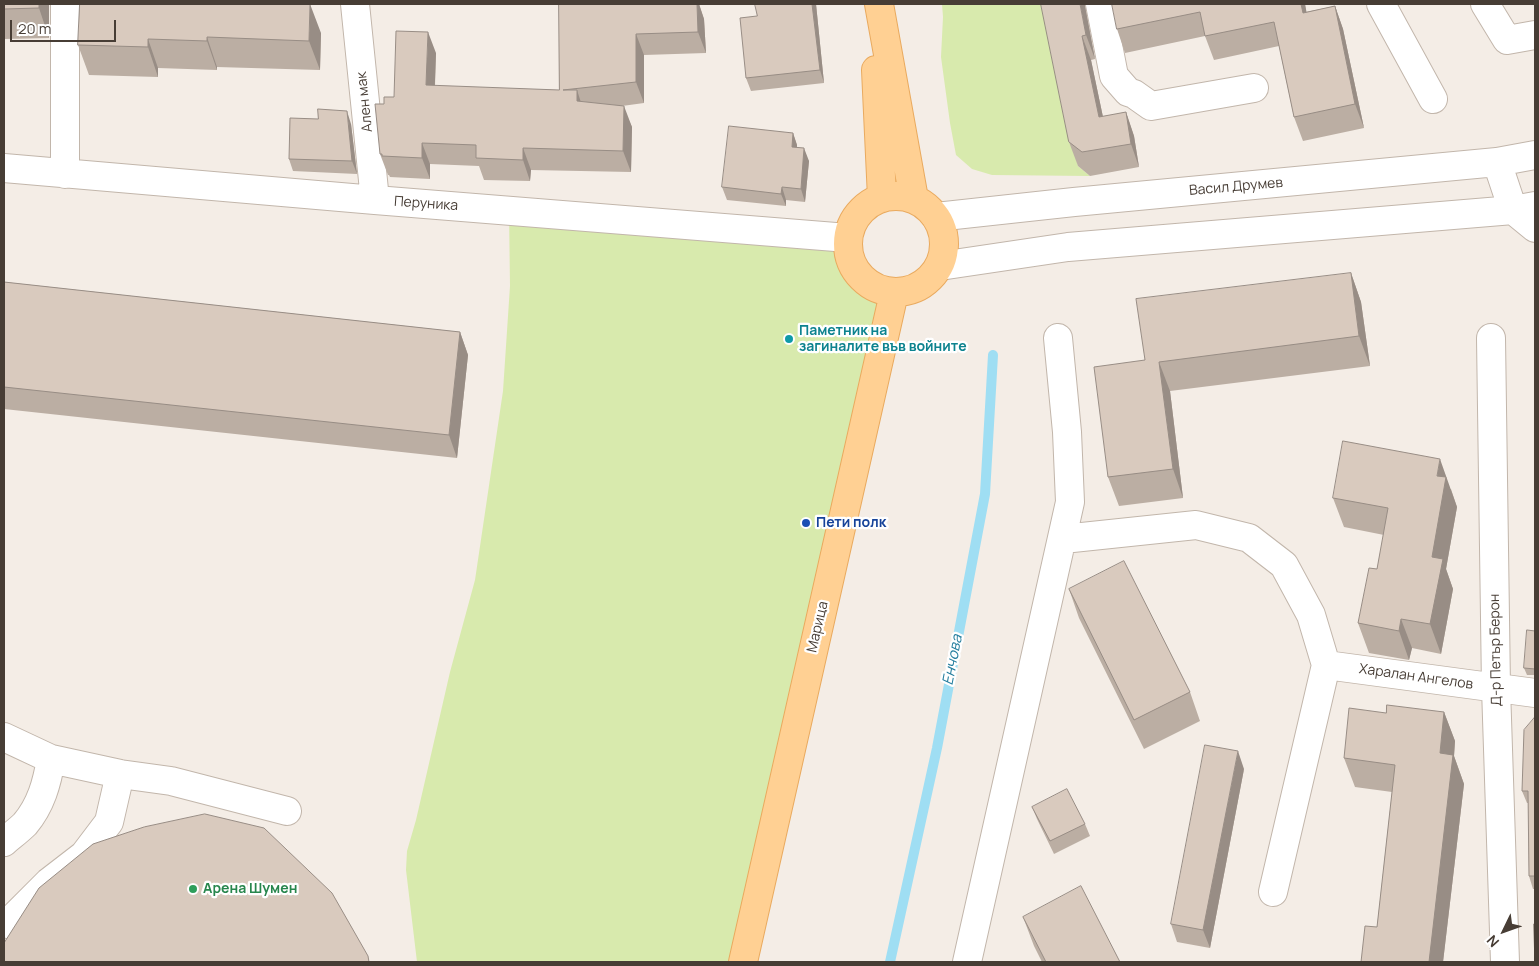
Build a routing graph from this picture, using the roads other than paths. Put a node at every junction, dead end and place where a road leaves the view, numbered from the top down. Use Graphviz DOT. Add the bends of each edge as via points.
graph roads {
  1 [pos="65,4"];
  2 [pos="354,4"];
  3 [pos="874,4"];
  4 [pos="879,4"];
  5 [pos="1100,4"];
  6 [pos="1380,4"];
  7 [pos="1485,4"];
  8 [pos="1535,35"];
  9 [pos="1254,88"];
  10 [pos="1433,99"];
  11 [pos="1535,155"];
  12 [pos="1497,162"];
  13 [pos="4,168"];
  14 [pos="65,174"];
  15 [pos="882,198"];
  16 [pos="914,199"];
  17 [pos="375,200"];
  18 [pos="1524,208"];
  19 [pos="936,217"];
  20 [pos="1535,228"];
  21 [pos="848,238"];
  22 [pos="940,266"];
  23 [pos="894,293"];
  24 [pos="1058,338"];
  25 [pos="1491,338"];
  26 [pos="1063,539"];
  27 [pos="1326,665"];
  28 [pos="1496,688"];
  29 [pos="1535,693"];
  30 [pos="4,737"];
  31 [pos="52,759"];
  32 [pos="120,774"];
  33 [pos="287,811"];
  34 [pos="4,842"];
  35 [pos="1273,892"];
  36 [pos="7,924"];
  37 [pos="974,935"];
  38 [pos="744,962"];
  39 [pos="967,962"];
  40 [pos="988,962"];
  41 [pos="1505,962"];
  1 -- 14 [label="street"];
  2 -- 17 [label="street, Ален мак"];
  3 -- 15 [label="main road"];
  4 -- 16 [label="main road"];
  5 -- 9 [label="street" via="1114,76 1128,92 1151,106"];
  6 -- 10 [label="street"];
  7 -- 8 [label="street" via="1507,40"];
  11 -- 12 [label="street, Васил Друмев"];
  12 -- 18 [label="street"];
  12 -- 19 [label="street, Васил Друмев"];
  13 -- 14 [label="street, Перуника"];
  14 -- 17 [label="street, Перуника"];
  15 -- 16 [label="main road"];
  15 -- 21 [label="main road" via="869,203 859,213"];
  16 -- 19 [label="main road"];
  17 -- 21 [label="street, Перуника"];
  18 -- 20 [label="street"];
  18 -- 22 [label="street" via="1068,247"];
  19 -- 22 [label="main road" via="944,241"];
  21 -- 23 [label="main road" via="848,251 859,275 869,284"];
  22 -- 23 [label="main road" via="921,286 908,292"];
  23 -- 38 [label="main road, Марица"];
  24 -- 26 [label="street" via="1070,502"];
  25 -- 28 [label="street, Д-р Петър Берон"];
  26 -- 27 [label="street" via="1196,525 1249,538 1284,565 1311,615"];
  26 -- 37 [label="street"];
  27 -- 28 [label="street, Харалан Ангелов"];
  27 -- 35 [label="street"];
  28 -- 29 [label="street, Харалан Ангелов"];
  28 -- 41 [label="street, Д-р Петър Берон"];
  30 -- 31 [label="street"];
  31 -- 32 [label="street"];
  31 -- 34 [label="street" via="39,804 24,824"];
  32 -- 33 [label="street" via="171,781"];
  32 -- 36 [label="street" via="109,822 84,855 49,882"];
  37 -- 39 [label="street"];
  37 -- 40 [label="street"];
}
